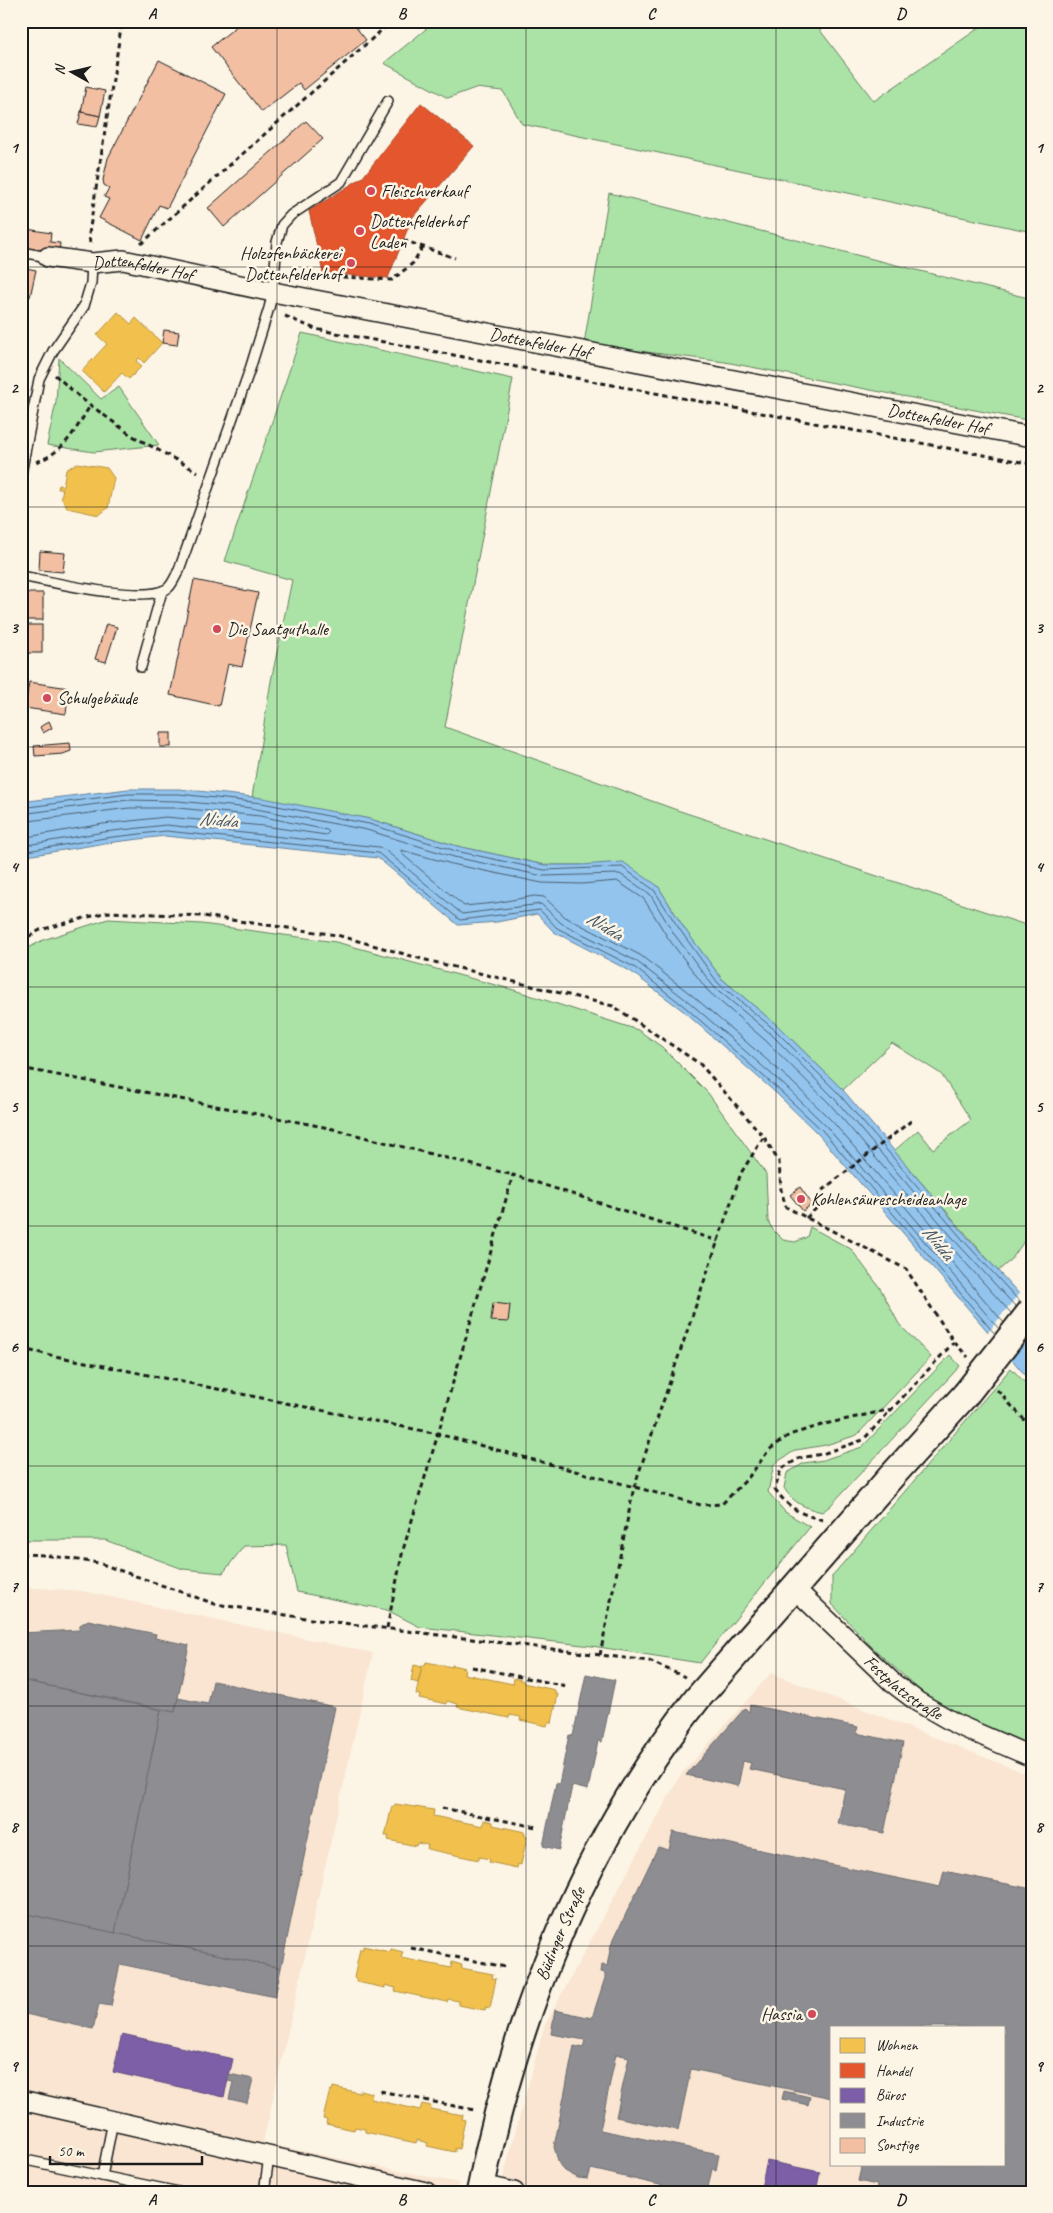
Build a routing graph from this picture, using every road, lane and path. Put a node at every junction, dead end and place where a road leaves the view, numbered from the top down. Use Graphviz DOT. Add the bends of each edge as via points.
graph roads {
  1 [pos="122,21"];
  2 [pos="392,21"];
  3 [pos="388,101"];
  4 [pos="403,240"];
  5 [pos="423,246"];
  6 [pos="21,252"];
  7 [pos="48,257"];
  8 [pos="455,258"];
  9 [pos="122,260"];
  10 [pos="92,263"];
  11 [pos="271,300"];
  12 [pos="45,365"];
  13 [pos="90,406"];
  14 [pos="1032,438"];
  15 [pos="23,463"];
  16 [pos="1032,464"];
  17 [pos="21,474"];
  18 [pos="212,480"];
  19 [pos="21,576"];
  20 [pos="162,591"];
  21 [pos="141,667"];
  22 [pos="21,941"];
  23 [pos="21,1068"];
  24 [pos="911,1122"];
  25 [pos="764,1138"];
  26 [pos="514,1175"];
  27 [pos="806,1218"];
  28 [pos="718,1241"];
  29 [pos="1032,1310"];
  30 [pos="21,1349"];
  31 [pos="892,1410"];
  32 [pos="438,1434"];
  33 [pos="634,1487"];
  34 [pos="824,1520"];
  35 [pos="21,1554"];
  36 [pos="794,1588"];
  37 [pos="387,1628"];
  38 [pos="600,1655"];
  39 [pos="472,1667"];
  40 [pos="566,1686"];
  41 [pos="695,1690"];
  42 [pos="1032,1756"];
  43 [pos="442,1808"];
  44 [pos="536,1827"];
  45 [pos="411,1948"];
  46 [pos="505,1967"];
  47 [pos="380,2091"];
  48 [pos="21,2100"];
  49 [pos="474,2110"];
  50 [pos="113,2121"];
  51 [pos="270,2157"];
  52 [pos="21,2159"];
  53 [pos="102,2176"];
  54 [pos="481,2188"];
  55 [pos="179,2192"];
  56 [pos="264,2192"];
  57 [pos="426,2192"];
  58 [pos="514,2192"];
  1 -- 10 [label="path" via="89,234"];
  2 -- 9 [label="path"];
  3 -- 11 [label="lane" via="341,182 291,215 282,225"];
  4 -- 5 [label="path"];
  5 -- 8 [label="path"];
  5 -- 11 [label="path" via="413,263 392,280 293,274"];
  6 -- 7 [label="lane"];
  7 -- 10 [label="street, Dottenfelder Hof"];
  9 -- 10 [label="street, Dottenfelder Hof"];
  9 -- 11 [label="street, Dottenfelder Hof"];
  10 -- 12 [label="lane" via="91,283 84,306"];
  11 -- 14 [label="street, Dottenfelder Hof"];
  11 -- 16 [label="path" via="315,329"];
  11 -- 18 [label="lane"];
  12 -- 13 [label="path"];
  12 -- 15 [label="lane" via="39,379"];
  13 -- 15 [label="path" via="70,439 51,456"];
  13 -- 18 [label="path" via="132,435"];
  15 -- 17 [label="lane"];
  18 -- 20 [label="lane" via="178,570 170,587"];
  19 -- 20 [label="lane" via="116,593 157,594"];
  20 -- 21 [label="lane"];
  22 -- 25 [label="path" via="40,930 107,912 203,916 337,935 613,1006 700,1064"];
  23 -- 26 [label="path" via="329,1128"];
  24 -- 27 [label="path" via="820,1192 822,1203"];
  25 -- 27 [label="path" via="779,1162 786,1207"];
  25 -- 28 [label="path" via="741,1172"];
  26 -- 28 [label="path"];
  26 -- 32 [label="path"];
  27 -- 31 [label="path" via="906,1269 954,1342"];
  28 -- 33 [label="path"];
  29 -- 36 [label="main road, Büdinger Straße, bridge" via="966,1394"];
  30 -- 32 [label="path"];
  31 -- 33 [label="path" via="788,1435 769,1450 748,1478 722,1504 701,1505"];
  31 -- 34 [label="path" via="863,1440 800,1458 781,1469 775,1489 785,1503 802,1514"];
  32 -- 33 [label="path"];
  32 -- 37 [label="path" via="403,1550"];
  33 -- 38 [label="path"];
  35 -- 37 [label="path" via="99,1563 215,1604"];
  36 -- 41 [label="main road, Büdinger Straße"];
  36 -- 42 [label="street, Festplatzstraße" via="912,1698 958,1725"];
  37 -- 38 [label="path"];
  38 -- 41 [label="path" via="649,1662"];
  39 -- 40 [label="path"];
  41 -- 54 [label="main road, Büdinger Straße" via="619,1814 560,1934 521,2030"];
  43 -- 44 [label="path"];
  45 -- 46 [label="path"];
  47 -- 49 [label="path"];
  48 -- 50 [label="street"];
  50 -- 51 [label="street"];
  50 -- 53 [label="lane"];
  51 -- 56 [label="lane"];
  51 -- 57 [label="street"];
  52 -- 53 [label="lane"];
  53 -- 55 [label="lane"];
  54 -- 58 [label="street"];
}
